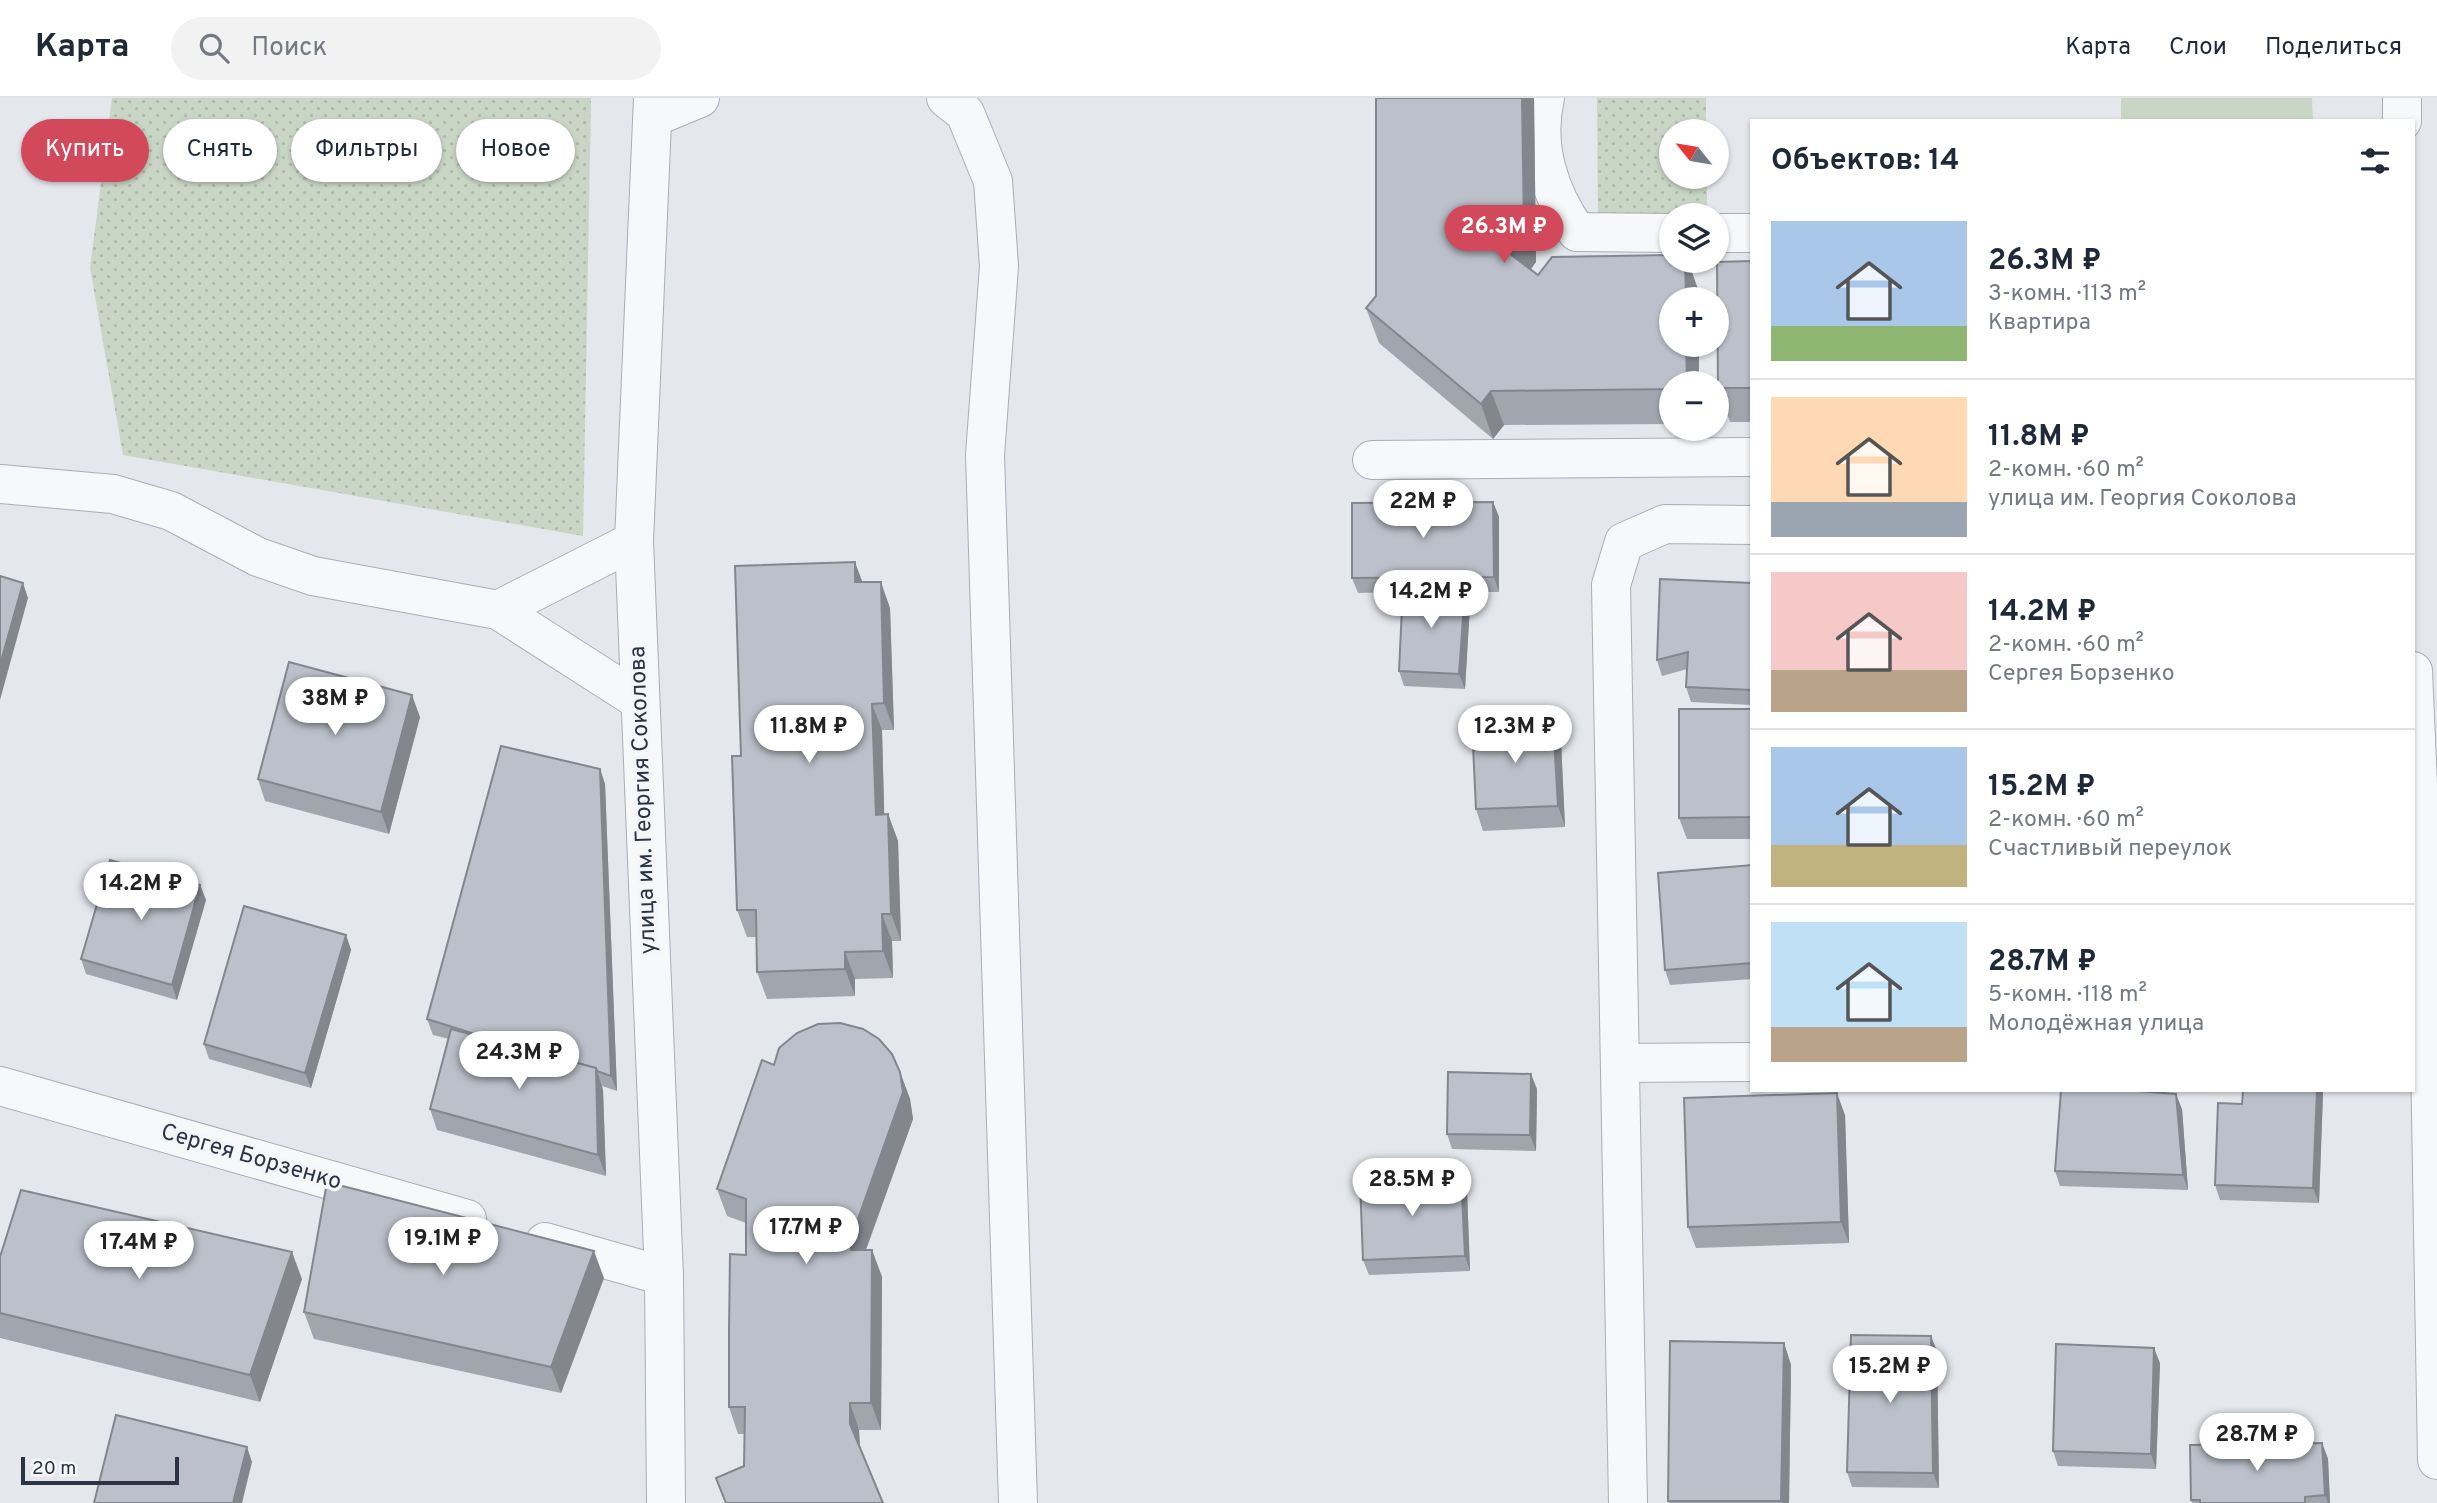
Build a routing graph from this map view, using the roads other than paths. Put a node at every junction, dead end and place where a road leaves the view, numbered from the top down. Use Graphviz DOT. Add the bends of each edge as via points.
graph roads {
  1 [pos="700,98"];
  2 [pos="946,98"];
  3 [pos="1545,98"];
  4 [pos="2402,98"];
  5 [pos="654,107"];
  6 [pos="2402,119"];
  7 [pos="1659,233"];
  8 [pos="1729,233"];
  9 [pos="1750,233"];
  10 [pos="1750,457"];
  11 [pos="1372,460"];
  12 [pos="0,484"];
  13 [pos="1750,525"];
  14 [pos="634,541"];
  15 [pos="498,610"];
  16 [pos="640,701"];
  17 [pos="2415,757"];
  18 [pos="2422,1056"];
  19 [pos="1621,1062"];
  20 [pos="1750,1062"];
  21 [pos="0,1086"];
  22 [pos="664,1276"];
  23 [pos="2437,1460"];
  24 [pos="666,1503"];
  25 [pos="1018,1503"];
  26 [pos="1628,1503"];
  1 -- 5 [label="street"];
  2 -- 25 [label="street" via="965,113 993,181 999,266 985,455"];
  3 -- 7 [label="street" via="1544,161 1554,194 1577,232"];
  4 -- 6 [label="street"];
  5 -- 14 [label="street, улица им. Георгия Соколова"];
  8 -- 9 [label="street"];
  10 -- 11 [label="street"];
  12 -- 15 [label="street" via="113,494 171,511 258,557 313,576"];
  13 -- 19 [label="street" via="1665,524 1624,542 1611,585"];
  14 -- 15 [label="street"];
  14 -- 16 [label="street, улица им. Георгия Соколова"];
  15 -- 16 [label="street"];
  16 -- 22 [label="street, улица им. Георгия Соколова"];
  17 -- 18 [label="street"];
  18 -- 23 [label="street"];
  19 -- 20 [label="street"];
  19 -- 26 [label="street"];
  21 -- 22 [label="street, Сергея Борзенко"];
  22 -- 24 [label="street, улица им. Георгия Соколова"];
}
